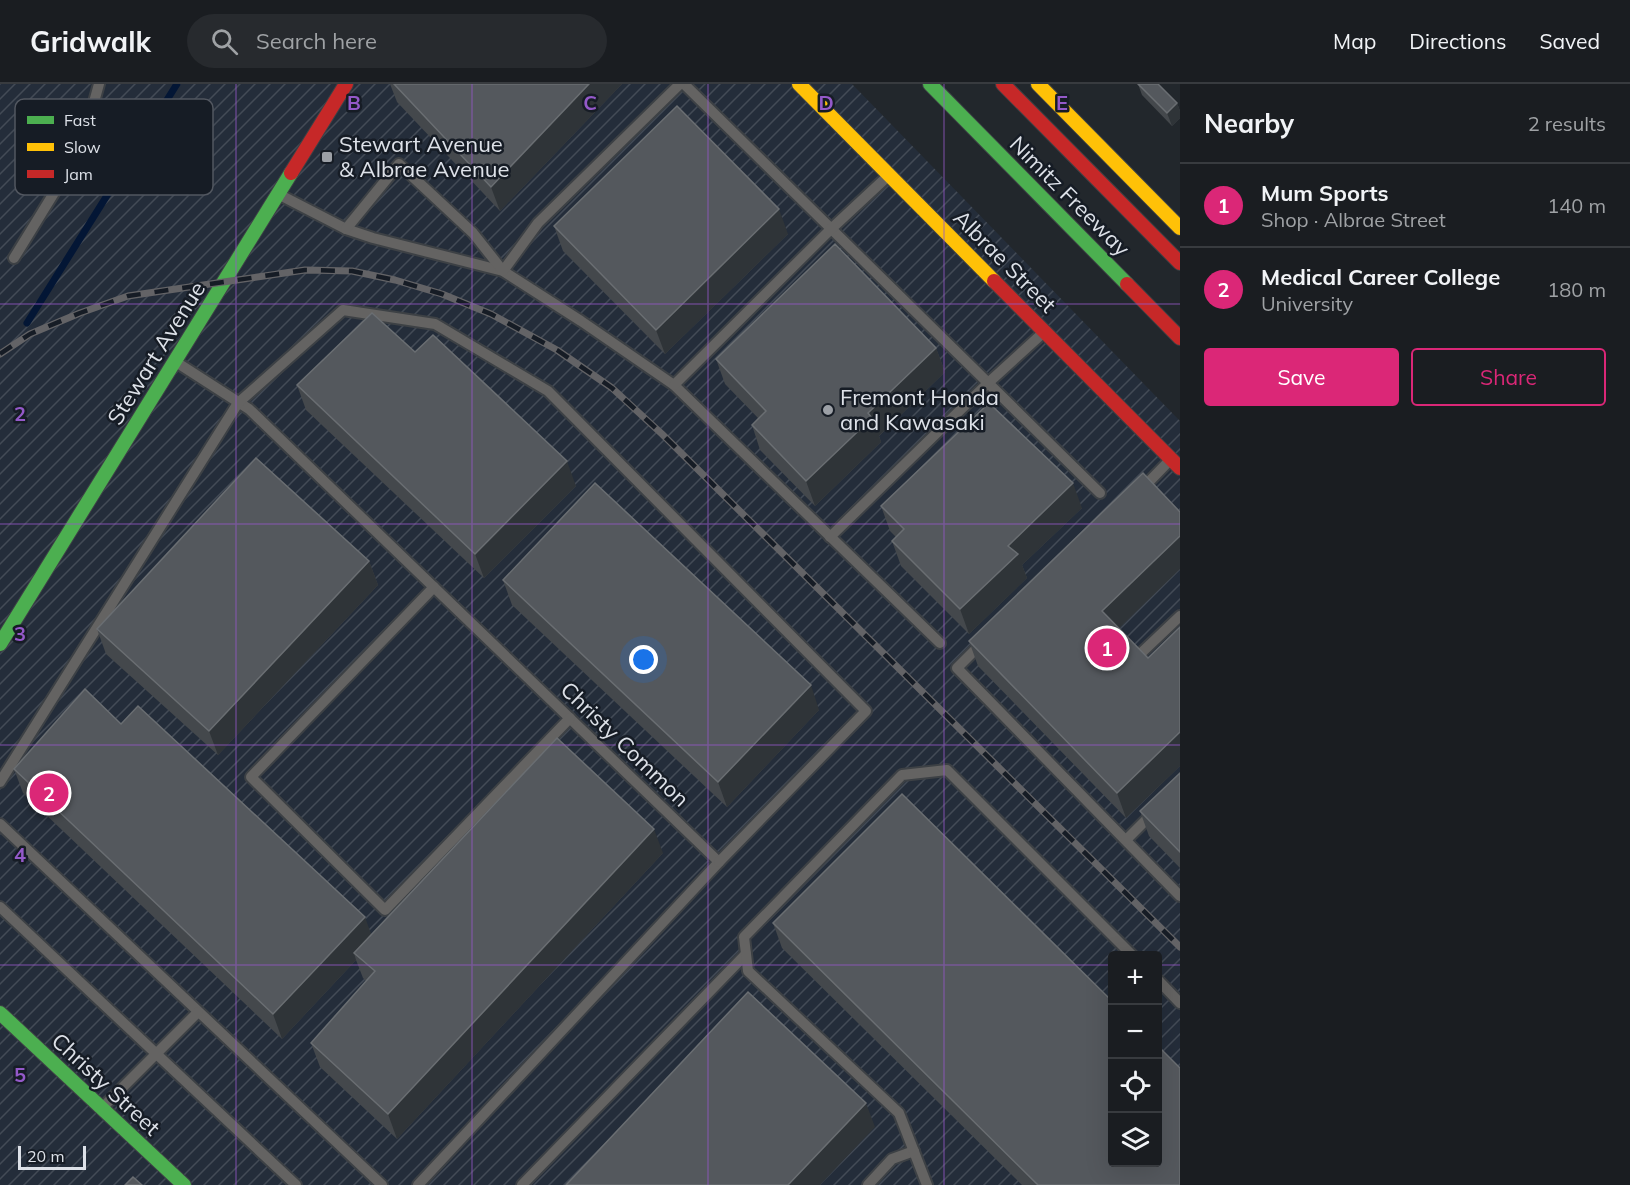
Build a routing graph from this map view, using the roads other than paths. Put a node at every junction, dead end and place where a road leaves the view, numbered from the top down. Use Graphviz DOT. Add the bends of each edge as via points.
graph roads {
  1 [pos="99,84"];
  2 [pos="346,84"];
  3 [pos="682,84"];
  4 [pos="799,84"];
  5 [pos="930,84"];
  6 [pos="1003,84"];
  7 [pos="1038,84"];
  8 [pos="95,99"];
  9 [pos="889,174"];
  10 [pos="277,193"];
  11 [pos="53,195"];
  12 [pos="1180,228"];
  13 [pos="346,229"];
  14 [pos="831,229"];
  15 [pos="14,258"];
  16 [pos="1180,263"];
  17 [pos="503,271"];
  18 [pos="1045,331"];
  19 [pos="1180,338"];
  20 [pos="176,361"];
  21 [pos="987,384"];
  22 [pos="674,386"];
  23 [pos="238,403"];
  24 [pos="1175,463"];
  25 [pos="1100,493"];
  26 [pos="1134,497"];
  27 [pos="830,537"];
  28 [pos="434,587"];
  29 [pos="1180,616"];
  30 [pos="990,635"];
  31 [pos="940,643"];
  32 [pos="0,644"];
  33 [pos="1140,654"];
  34 [pos="570,718"];
  35 [pos="0,782"];
  36 [pos="1164,802"];
  37 [pos="0,825"];
  38 [pos="1125,840"];
  39 [pos="719,862"];
  40 [pos="1180,896"];
  41 [pos="0,907"];
  42 [pos="1128,951"];
  43 [pos="746,954"];
  44 [pos="1162,984"];
  45 [pos="1180,1003"];
  46 [pos="198,1012"];
  47 [pos="0,1013"];
  48 [pos="157,1054"];
  49 [pos="102,1108"];
  50 [pos="914,1150"];
  51 [pos="184,1185"];
  52 [pos="296,1185"];
  53 [pos="382,1185"];
  54 [pos="418,1185"];
  55 [pos="522,1185"];
  56 [pos="868,1185"];
  57 [pos="927,1185"];
  1 -- 8 [label="lane"];
  2 -- 10 [label="main road, Stewart Avenue"];
  3 -- 14 [label="lane"];
  3 -- 17 [label="lane" via="538,223"];
  4 -- 9 [label="main road, Albrae Street"];
  5 -- 19 [label="main road, Nimitz Freeway"];
  6 -- 16 [label="main road"];
  7 -- 12 [label="main road"];
  9 -- 14 [label="lane"];
  9 -- 18 [label="main road, Albrae Street"];
  10 -- 13 [label="lane"];
  10 -- 20 [label="main road, Stewart Avenue"];
  11 -- 15 [label="lane"];
  13 -- 17 [label="lane"];
  13 -- 17 [label="lane" via="399,164 473,233"];
  14 -- 21 [label="lane"];
  14 -- 22 [label="lane"];
  17 -- 22 [label="lane"];
  18 -- 21 [label="lane"];
  18 -- 24 [label="main road, Albrae Street"];
  20 -- 23 [label="lane, Christy Common"];
  20 -- 32 [label="main road, Stewart Avenue"];
  21 -- 25 [label="lane"];
  21 -- 27 [label="lane"];
  22 -- 27 [label="lane"];
  23 -- 28 [label="lane, Christy Common" via="249,409"];
  23 -- 35 [label="lane"];
  23 -- 39 [label="lane" via="343,310 435,324 548,391 866,711"];
  24 -- 26 [label="lane"];
  27 -- 31 [label="lane"];
  28 -- 34 [label="lane, Christy Common"];
  28 -- 34 [label="lane" via="250,777 384,910"];
  29 -- 33 [label="lane"];
  30 -- 38 [label="lane" via="957,668"];
  34 -- 39 [label="lane, Christy Common"];
  36 -- 38 [label="lane"];
  37 -- 46 [label="lane"];
  38 -- 40 [label="lane"];
  39 -- 54 [label="lane"];
  41 -- 48 [label="lane"];
  42 -- 43 [label="lane" via="947,770 902,775 744,937"];
  43 -- 50 [label="lane" via="748,971 899,1113"];
  43 -- 55 [label="lane"];
  44 -- 45 [label="lane"];
  46 -- 48 [label="lane"];
  46 -- 53 [label="lane"];
  47 -- 49 [label="main road, Christy Street"];
  48 -- 49 [label="lane"];
  48 -- 52 [label="lane"];
  49 -- 51 [label="main road, Christy Street"];
  50 -- 56 [label="lane" via="892,1159"];
  50 -- 57 [label="lane"];
}
